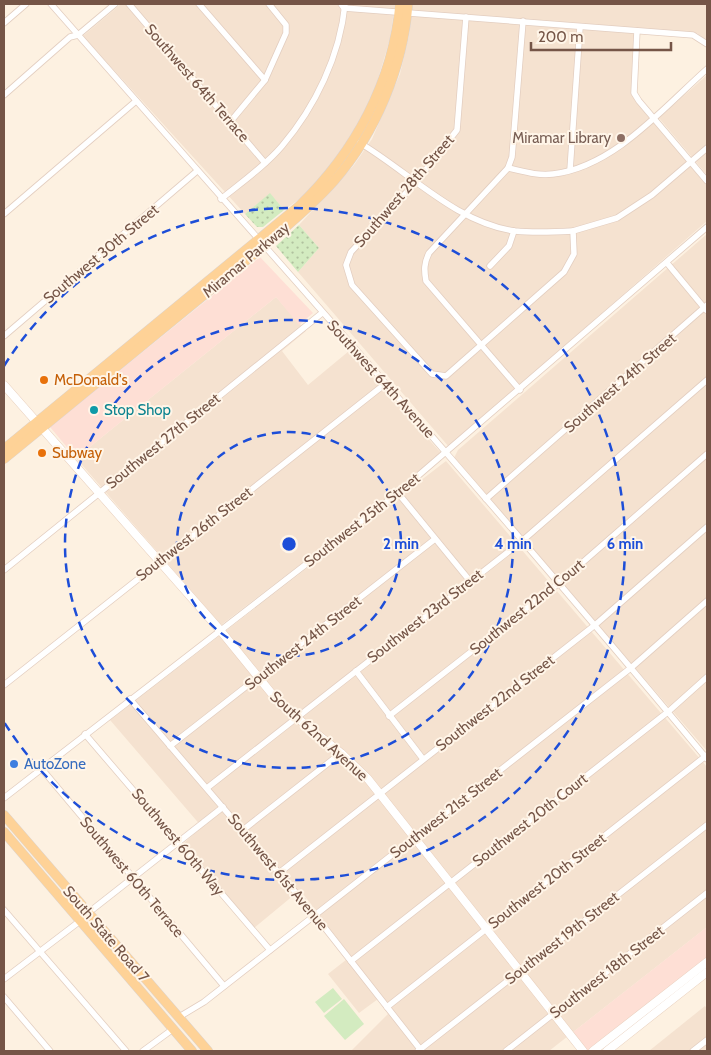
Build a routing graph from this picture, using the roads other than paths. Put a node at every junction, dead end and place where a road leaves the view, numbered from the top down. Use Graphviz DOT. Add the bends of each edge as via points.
graph roads {
  1 [pos="26,4"];
  2 [pos="51,4"];
  3 [pos="114,4"];
  4 [pos="129,4"];
  5 [pos="199,4"];
  6 [pos="269,4"];
  7 [pos="343,5"];
  8 [pos="403,8"];
  9 [pos="466,17"];
  10 [pos="524,21"];
  11 [pos="4,23"];
  12 [pos="580,27"];
  13 [pos="637,31"];
  14 [pos="78,35"];
  15 [pos="707,44"];
  16 [pos="707,68"];
  17 [pos="265,80"];
  18 [pos="4,95"];
  19 [pos="136,101"];
  20 [pos="653,118"];
  21 [pos="230,121"];
  22 [pos="358,142"];
  23 [pos="707,148"];
  24 [pos="691,162"];
  25 [pos="265,163"];
  26 [pos="508,168"];
  27 [pos="570,170"];
  28 [pos="197,171"];
  29 [pos="707,181"];
  30 [pos="416,182"];
  31 [pos="221,199"];
  32 [pos="464,213"];
  33 [pos="4,214"];
  34 [pos="707,227"];
  35 [pos="514,231"];
  36 [pos="573,231"];
  37 [pos="261,243"];
  38 [pos="667,263"];
  39 [pos="490,266"];
  40 [pos="180,303"];
  41 [pos="706,308"];
  42 [pos="322,312"];
  43 [pos="161,330"];
  44 [pos="4,336"];
  45 [pos="482,345"];
  46 [pos="707,380"];
  47 [pos="385,384"];
  48 [pos="4,385"];
  49 [pos="520,390"];
  50 [pos="39,425"];
  51 [pos="4,448"];
  52 [pos="447,453"];
  53 [pos="707,454"];
  54 [pos="4,460"];
  55 [pos="100,492"];
  56 [pos="398,493"];
  57 [pos="486,499"];
  58 [pos="707,528"];
  59 [pos="435,540"];
  60 [pos="522,541"];
  61 [pos="160,562"];
  62 [pos="4,570"];
  63 [pos="470,581"];
  64 [pos="558,583"];
  65 [pos="707,601"];
  66 [pos="595,626"];
  67 [pos="220,630"];
  68 [pos="632,667"];
  69 [pos="356,671"];
  70 [pos="707,677"];
  71 [pos="258,678"];
  72 [pos="4,685"];
  73 [pos="130,699"];
  74 [pos="669,710"];
  75 [pos="389,716"];
  76 [pos="296,718"];
  77 [pos="85,734"];
  78 [pos="170,746"];
  79 [pos="341,753"];
  80 [pos="707,757"];
  81 [pos="423,759"];
  82 [pos="41,768"];
  83 [pos="207,788"];
  84 [pos="380,794"];
  85 [pos="4,798"];
  86 [pos="223,807"];
  87 [pos="4,816"];
  88 [pos="707,825"];
  89 [pos="243,830"];
  90 [pos="4,832"];
  91 [pos="414,838"];
  92 [pos="179,842"];
  93 [pos="279,873"];
  94 [pos="133,878"];
  95 [pos="451,883"];
  96 [pos="707,893"];
  97 [pos="4,910"];
  98 [pos="88,914"];
  99 [pos="314,914"];
  100 [pos="80,920"];
  101 [pos="486,928"];
  102 [pos="270,950"];
  103 [pos="39,952"];
  104 [pos="351,961"];
  105 [pos="707,962"];
  106 [pos="520,971"];
  107 [pos="706,973"];
  108 [pos="4,979"];
  109 [pos="224,986"];
  110 [pos="4,996"];
  111 [pos="387,1007"];
  112 [pos="159,1013"];
  113 [pos="553,1014"];
  114 [pos="178,1018"];
  115 [pos="173,1029"];
  116 [pos="193,1034"];
  117 [pos="707,1040"];
  118 [pos="419,1050"];
  119 [pos="50,1051"];
  120 [pos="126,1051"];
  121 [pos="144,1051"];
  122 [pos="192,1051"];
  123 [pos="208,1051"];
  124 [pos="506,1051"];
  125 [pos="583,1051"];
  126 [pos="593,1051"];
  127 [pos="607,1051"];
  128 [pos="693,1051"];
  1 -- 11 [label="street"];
  2 -- 14 [label="street, Southwest 64th Avenue"];
  3 -- 14 [label="street"];
  4 -- 21 [label="street, Southwest 64th Terrace"];
  5 -- 17 [label="street"];
  6 -- 17 [label="street" via="286,25 286,33"];
  7 -- 8 [label="street"];
  7 -- 25 [label="street" via="333,57 318,93 299,124"];
  8 -- 9 [label="street"];
  8 -- 22 [label="main road, Miramar Parkway" via="401,49 393,76 381,107"];
  9 -- 10 [label="street"];
  9 -- 30 [label="street, Southwest 28th Street" via="456,130"];
  10 -- 12 [label="street"];
  10 -- 26 [label="street" via="512,157"];
  12 -- 13 [label="street"];
  12 -- 27 [label="street"];
  13 -- 15 [label="street" via="693,36"];
  13 -- 20 [label="street" via="634,93"];
  14 -- 18 [label="street" via="70,37"];
  14 -- 19 [label="street, Southwest 64th Avenue"];
  16 -- 20 [label="street"];
  17 -- 21 [label="street"];
  19 -- 28 [label="street, Southwest 64th Avenue"];
  19 -- 33 [label="street"];
  20 -- 24 [label="street"];
  20 -- 27 [label="street" via="609,155 585,167"];
  21 -- 25 [label="street, Southwest 64th Terrace"];
  22 -- 30 [label="street"];
  22 -- 37 [label="main road, Miramar Parkway" via="322,194"];
  23 -- 24 [label="street"];
  24 -- 29 [label="street"];
  24 -- 36 [label="street" via="652,195 617,218"];
  25 -- 31 [label="street"];
  26 -- 27 [label="street" via="534,174"];
  26 -- 32 [label="street"];
  28 -- 31 [label="street, Southwest 64th Avenue"];
  28 -- 44 [label="street, Southwest 30th Street"];
  30 -- 32 [label="street"];
  30 -- 45 [label="street, Southwest 28th Street" via="351,252 346,265 347,274 352,285 432,374 446,376"];
  31 -- 37 [label="street, Southwest 64th Avenue"];
  32 -- 35 [label="street"];
  32 -- 45 [label="street" via="429,253 424,271 426,281"];
  34 -- 38 [label="street, Southwest 25th Street"];
  35 -- 36 [label="street"];
  35 -- 39 [label="street" via="509,246"];
  36 -- 45 [label="street" via="574,254 564,272"];
  37 -- 40 [label="main road, Miramar Parkway"];
  37 -- 42 [label="street, Southwest 64th Avenue"];
  37 -- 43 [label="main road, Miramar Parkway"];
  38 -- 41 [label="street"];
  38 -- 49 [label="street, Southwest 25th Street"];
  40 -- 43 [label="main road" via="163,322"];
  40 -- 50 [label="main road, Miramar Parkway"];
  41 -- 57 [label="street, Southwest 24th Street"];
  42 -- 47 [label="street, Southwest 64th Avenue"];
  42 -- 55 [label="street, Southwest 27th Street"];
  43 -- 50 [label="main road, Miramar Parkway"];
  45 -- 49 [label="street"];
  46 -- 60 [label="street, Southwest 23rd Street"];
  47 -- 52 [label="street, Southwest 64th Avenue"];
  47 -- 61 [label="street, Southwest 26th Street"];
  48 -- 50 [label="street, South 62nd Avenue"];
  49 -- 52 [label="street, Southwest 25th Street"];
  50 -- 51 [label="main road, Miramar Parkway"];
  50 -- 54 [label="main road, Miramar Parkway"];
  50 -- 55 [label="street, South 62nd Avenue"];
  52 -- 56 [label="street, Southwest 25th Street"];
  52 -- 57 [label="street, Southwest 64th Avenue"];
  53 -- 64 [label="street, Southwest 22nd Court"];
  55 -- 61 [label="street, South 62nd Avenue"];
  55 -- 62 [label="street, Southwest 27th Street"];
  56 -- 59 [label="street"];
  56 -- 67 [label="street, Southwest 25th Street"];
  57 -- 60 [label="street, Southwest 64th Avenue"];
  58 -- 66 [label="street, Southwest 22nd Street"];
  59 -- 63 [label="street"];
  59 -- 71 [label="street, Southwest 24th Street"];
  60 -- 63 [label="street, Southwest 23rd Street"];
  60 -- 64 [label="street, Southwest 64th Avenue"];
  61 -- 67 [label="street, South 62nd Avenue"];
  61 -- 72 [label="street, Southwest 26th Street"];
  63 -- 69 [label="street, Southwest 23rd Street"];
  64 -- 66 [label="street, Southwest 64th Avenue"];
  64 -- 75 [label="street, Southwest 22nd Court"];
  65 -- 68 [label="street, Southwest 21st Street"];
  66 -- 68 [label="street, Southwest 64th Avenue"];
  66 -- 81 [label="street, Southwest 22nd Street"];
  67 -- 71 [label="street, South 62nd Avenue"];
  67 -- 73 [label="street, Southwest 25th Street"];
  68 -- 74 [label="street, Southwest 64th Avenue"];
  68 -- 91 [label="street, Southwest 21st Street"];
  69 -- 75 [label="street"];
  69 -- 76 [label="street, Southwest 23rd Street"];
  70 -- 74 [label="street, Southwest 20th Court"];
  71 -- 76 [label="street, South 62nd Avenue"];
  71 -- 78 [label="street, Southwest 24th Street"];
  73 -- 77 [label="street, Southwest 25th Street"];
  73 -- 78 [label="street, Southwest 61st Avenue"];
  74 -- 80 [label="street, Southwest 64th Avenue"];
  74 -- 95 [label="street, Southwest 20th Court"];
  75 -- 81 [label="street"];
  76 -- 79 [label="street, South 62nd Avenue"];
  76 -- 83 [label="street, Southwest 23rd Street"];
  77 -- 82 [label="street, Southwest 25th Street"];
  77 -- 92 [label="street, Southwest 60th Way"];
  78 -- 83 [label="street, Southwest 61st Avenue"];
  79 -- 84 [label="street, South 62nd Avenue"];
  79 -- 89 [label="street"];
  80 -- 101 [label="street, Southwest 20th Street"];
  81 -- 84 [label="street, Southwest 22nd Street"];
  82 -- 85 [label="street, Southwest 25th Street"];
  82 -- 94 [label="street, Southwest 60th Terrace"];
  83 -- 86 [label="street, Southwest 61st Avenue"];
  84 -- 91 [label="street, South 62nd Avenue"];
  84 -- 93 [label="street, Southwest 22nd Street"];
  86 -- 89 [label="street, Southwest 61st Avenue"];
  86 -- 92 [label="street"];
  87 -- 98 [label="main road, South State Road 7"];
  88 -- 106 [label="street, Southwest 19th Street"];
  89 -- 93 [label="street, Southwest 61st Avenue"];
  90 -- 100 [label="main road, South State Road 7"];
  91 -- 95 [label="street, South 62nd Avenue"];
  91 -- 99 [label="street, Southwest 21st Street"];
  92 -- 94 [label="street"];
  92 -- 102 [label="street, Southwest 60th Way"];
  93 -- 99 [label="street, Southwest 61st Avenue"];
  94 -- 98 [label="street"];
  94 -- 109 [label="street, Southwest 60th Terrace"];
  95 -- 101 [label="street, South 62nd Avenue"];
  95 -- 104 [label="street, Southwest 20th Court"];
  96 -- 113 [label="street, Southwest 18th Street"];
  97 -- 103 [label="street"];
  98 -- 114 [label="main road, South State Road 7"];
  99 -- 102 [label="street, Southwest 21st Street"];
  99 -- 104 [label="street, Southwest 61st Avenue"];
  100 -- 103 [label="street"];
  100 -- 112 [label="main road, South State Road 7"];
  101 -- 106 [label="street, South 62nd Avenue"];
  101 -- 111 [label="street, Southwest 20th Street"];
  102 -- 109 [label="street, Southwest 21st Street"];
  103 -- 108 [label="street"];
  103 -- 120 [label="street"];
  104 -- 111 [label="street, Southwest 61st Avenue"];
  105 -- 126 [label="street"];
  106 -- 113 [label="street, South 62nd Avenue"];
  106 -- 118 [label="street, Southwest 19th Street"];
  107 -- 127 [label="street"];
  109 -- 114 [label="street, Southwest 21st Street"];
  110 -- 119 [label="street"];
  111 -- 118 [label="street, Southwest 61st Avenue"];
  112 -- 114 [label="main road"];
  112 -- 115 [label="main road, South State Road 7"];
  113 -- 124 [label="street, Southwest 18th Street"];
  113 -- 125 [label="street, South 62nd Avenue"];
  114 -- 116 [label="main road, South State Road 7"];
  115 -- 116 [label="main road"];
  115 -- 121 [label="street"];
  115 -- 122 [label="main road, South State Road 7"];
  116 -- 123 [label="main road, South State Road 7"];
  117 -- 128 [label="street"];
}
